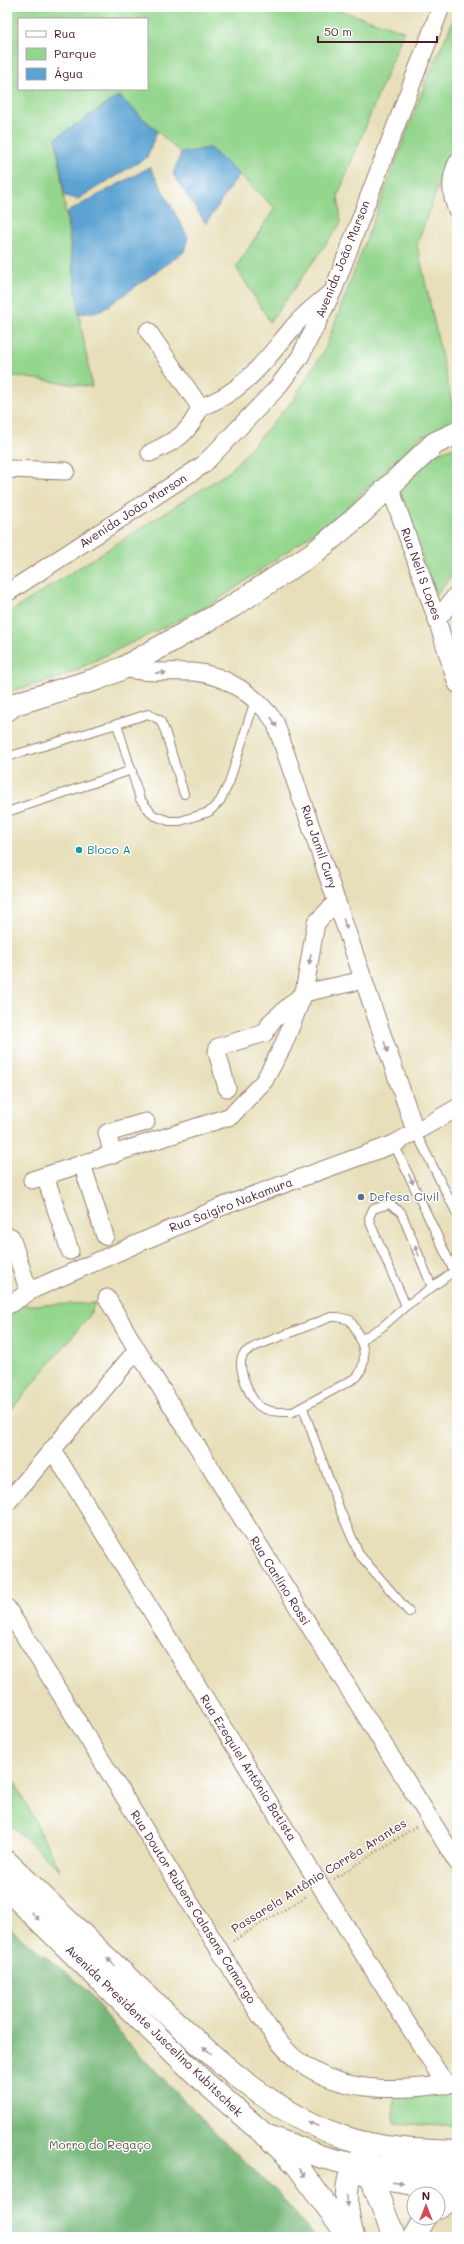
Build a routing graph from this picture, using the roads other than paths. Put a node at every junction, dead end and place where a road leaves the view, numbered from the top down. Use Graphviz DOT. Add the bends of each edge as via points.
graph roads {
  1 [pos="442,7"];
  2 [pos="457,163"];
  3 [pos="457,210"];
  4 [pos="333,291"];
  5 [pos="148,331"];
  6 [pos="200,407"];
  7 [pos="457,433"];
  8 [pos="150,453"];
  9 [pos="7,469"];
  10 [pos="66,471"];
  11 [pos="390,487"];
  12 [pos="7,593"];
  13 [pos="457,594"];
  14 [pos="437,620"];
  15 [pos="123,668"];
  16 [pos="457,684"];
  17 [pos="255,700"];
  18 [pos="10,705"];
  19 [pos="117,724"];
  20 [pos="7,757"];
  21 [pos="132,770"];
  22 [pos="184,794"];
  23 [pos="7,812"];
  24 [pos="338,902"];
  25 [pos="364,980"];
  26 [pos="304,993"];
  27 [pos="227,1088"];
  28 [pos="457,1108"];
  29 [pos="146,1122"];
  30 [pos="416,1133"];
  31 [pos="394,1144"];
  32 [pos="113,1155"];
  33 [pos="82,1164"];
  34 [pos="457,1214"];
  35 [pos="105,1236"];
  36 [pos="11,1237"];
  37 [pos="70,1251"];
  38 [pos="12,1257"];
  39 [pos="456,1273"];
  40 [pos="432,1287"];
  41 [pos="28,1292"];
  42 [pos="107,1298"];
  43 [pos="9,1304"];
  44 [pos="406,1306"];
  45 [pos="362,1339"];
  46 [pos="137,1350"];
  47 [pos="303,1408"];
  48 [pos="52,1449"];
  49 [pos="7,1503"];
  50 [pos="7,1608"];
  51 [pos="409,1612"];
  52 [pos="7,1862"];
  53 [pos="457,1862"];
  54 [pos="7,1888"];
  55 [pos="452,2084"];
  56 [pos="265,2135"];
  57 [pos="342,2136"];
  58 [pos="386,2146"];
  59 [pos="457,2152"];
  60 [pos="363,2168"];
  61 [pos="457,2173"];
  62 [pos="457,2193"];
  63 [pos="457,2197"];
  64 [pos="446,2203"];
  65 [pos="420,2226"];
  66 [pos="349,2237"];
  67 [pos="353,2237"];
  68 [pos="394,2237"];
  69 [pos="414,2237"];
  1 -- 4 [label="street, Avenida João Marson"];
  2 -- 3 [label="street" via="452,174 451,188"];
  4 -- 6 [label="street" via="308,311 274,353 238,388 217,402"];
  4 -- 12 [label="street, Avenida João Marson" via="300,357 278,388 203,465"];
  5 -- 6 [label="street"];
  6 -- 8 [label="street" via="192,426 186,432"];
  7 -- 11 [label="main road" via="434,443"];
  9 -- 10 [label="street"];
  11 -- 14 [label="street, Rua Neli S Lopes"];
  11 -- 15 [label="main road" via="336,536 299,563 233,606"];
  13 -- 14 [label="street"];
  14 -- 16 [label="street, Rua Neli S Lopes"];
  15 -- 17 [label="street, Rua Jamil Cury, one-way" via="143,673 206,674 233,685"];
  15 -- 18 [label="main road" via="97,679"];
  17 -- 21 [label="lane" via="229,782 220,801 210,812 180,821 169,821 153,815 140,799"];
  17 -- 24 [label="street, Rua Jamil Cury, one-way" via="268,712 281,735"];
  19 -- 20 [label="lane"];
  19 -- 21 [label="lane"];
  19 -- 22 [label="lane" via="143,715 152,715 160,720"];
  21 -- 23 [label="lane"];
  24 -- 25 [label="street, Rua Jamil Cury, one-way"];
  24 -- 26 [label="street, one-way" via="316,923"];
  25 -- 26 [label="street"];
  25 -- 30 [label="street, Rua Jamil Cury, one-way"];
  26 -- 27 [label="street" via="271,1022 265,1033 218,1046 217,1052"];
  26 -- 32 [label="street" via="283,1046 264,1080 231,1116"];
  28 -- 30 [label="street, Rua Saigiro Nakamura"];
  29 -- 32 [label="street" via="107,1133"];
  30 -- 31 [label="street, Rua Saigiro Nakamura"];
  30 -- 34 [label="lane"];
  31 -- 39 [label="lane, one-way"];
  31 -- 41 [label="street, Rua Saigiro Nakamura" via="221,1207"];
  32 -- 33 [label="street"];
  33 -- 35 [label="street"];
  33 -- 37 [label="street" via="38,1178"];
  36 -- 38 [label="street"];
  38 -- 41 [label="street"];
  39 -- 40 [label="lane"];
  40 -- 44 [label="lane"];
  40 -- 44 [label="lane, one-way" via="401,1212 389,1204 373,1209 369,1218 371,1225"];
  41 -- 43 [label="street, Rua Saigiro Nakamura"];
  42 -- 46 [label="street, Rua Carlino Rossi"];
  44 -- 45 [label="lane" via="382,1327"];
  45 -- 47 [label="lane" via="363,1367 358,1377"];
  45 -- 47 [label="lane" via="350,1320 331,1317 244,1353 240,1361 242,1372 251,1396 259,1406 280,1413"];
  46 -- 48 [label="street"];
  46 -- 53 [label="street, Rua Carlino Rossi"];
  47 -- 51 [label="lane" via="359,1554"];
  48 -- 49 [label="street"];
  48 -- 55 [label="street, Rua Ezequiel Antônio Batista" via="321,1887"];
  50 -- 55 [label="street, Rua Doutor Rubens Calasans Camargo" via="261,2017 286,2050 301,2063 335,2080 374,2088 420,2088"];
  57 -- 52 [label="main road, Avenida Presidente Juscelino Kubitschek, one-way" via="293,2115 258,2094 178,2024"];
  54 -- 56 [label="main road, Avenida Presidente Juscelino Kubitschek, one-way" via="202,2080"];
  56 -- 60 [label="main road, Avenida Presidente Juscelino Kubitschek" via="322,2157"];
  56 -- 66 [label="main road, one-way" via="296,2164"];
  57 -- 58 [label="main road, Avenida Presidente Juscelino Kubitschek"];
  57 -- 60 [label="main road"];
  58 -- 59 [label="main road, Avenida Presidente Juscelino Kubitschek"];
  58 -- 60 [label="main road"];
  60 -- 61 [label="main road, Avenida Presidente Juscelino Kubitschek"];
  60 -- 62 [label="street, one-way"];
  60 -- 67 [label="main road, one-way" via="347,2206"];
  60 -- 68 [label="main road"];
  63 -- 64 [label="main road"];
  65 -- 69 [label="main road"];
}
